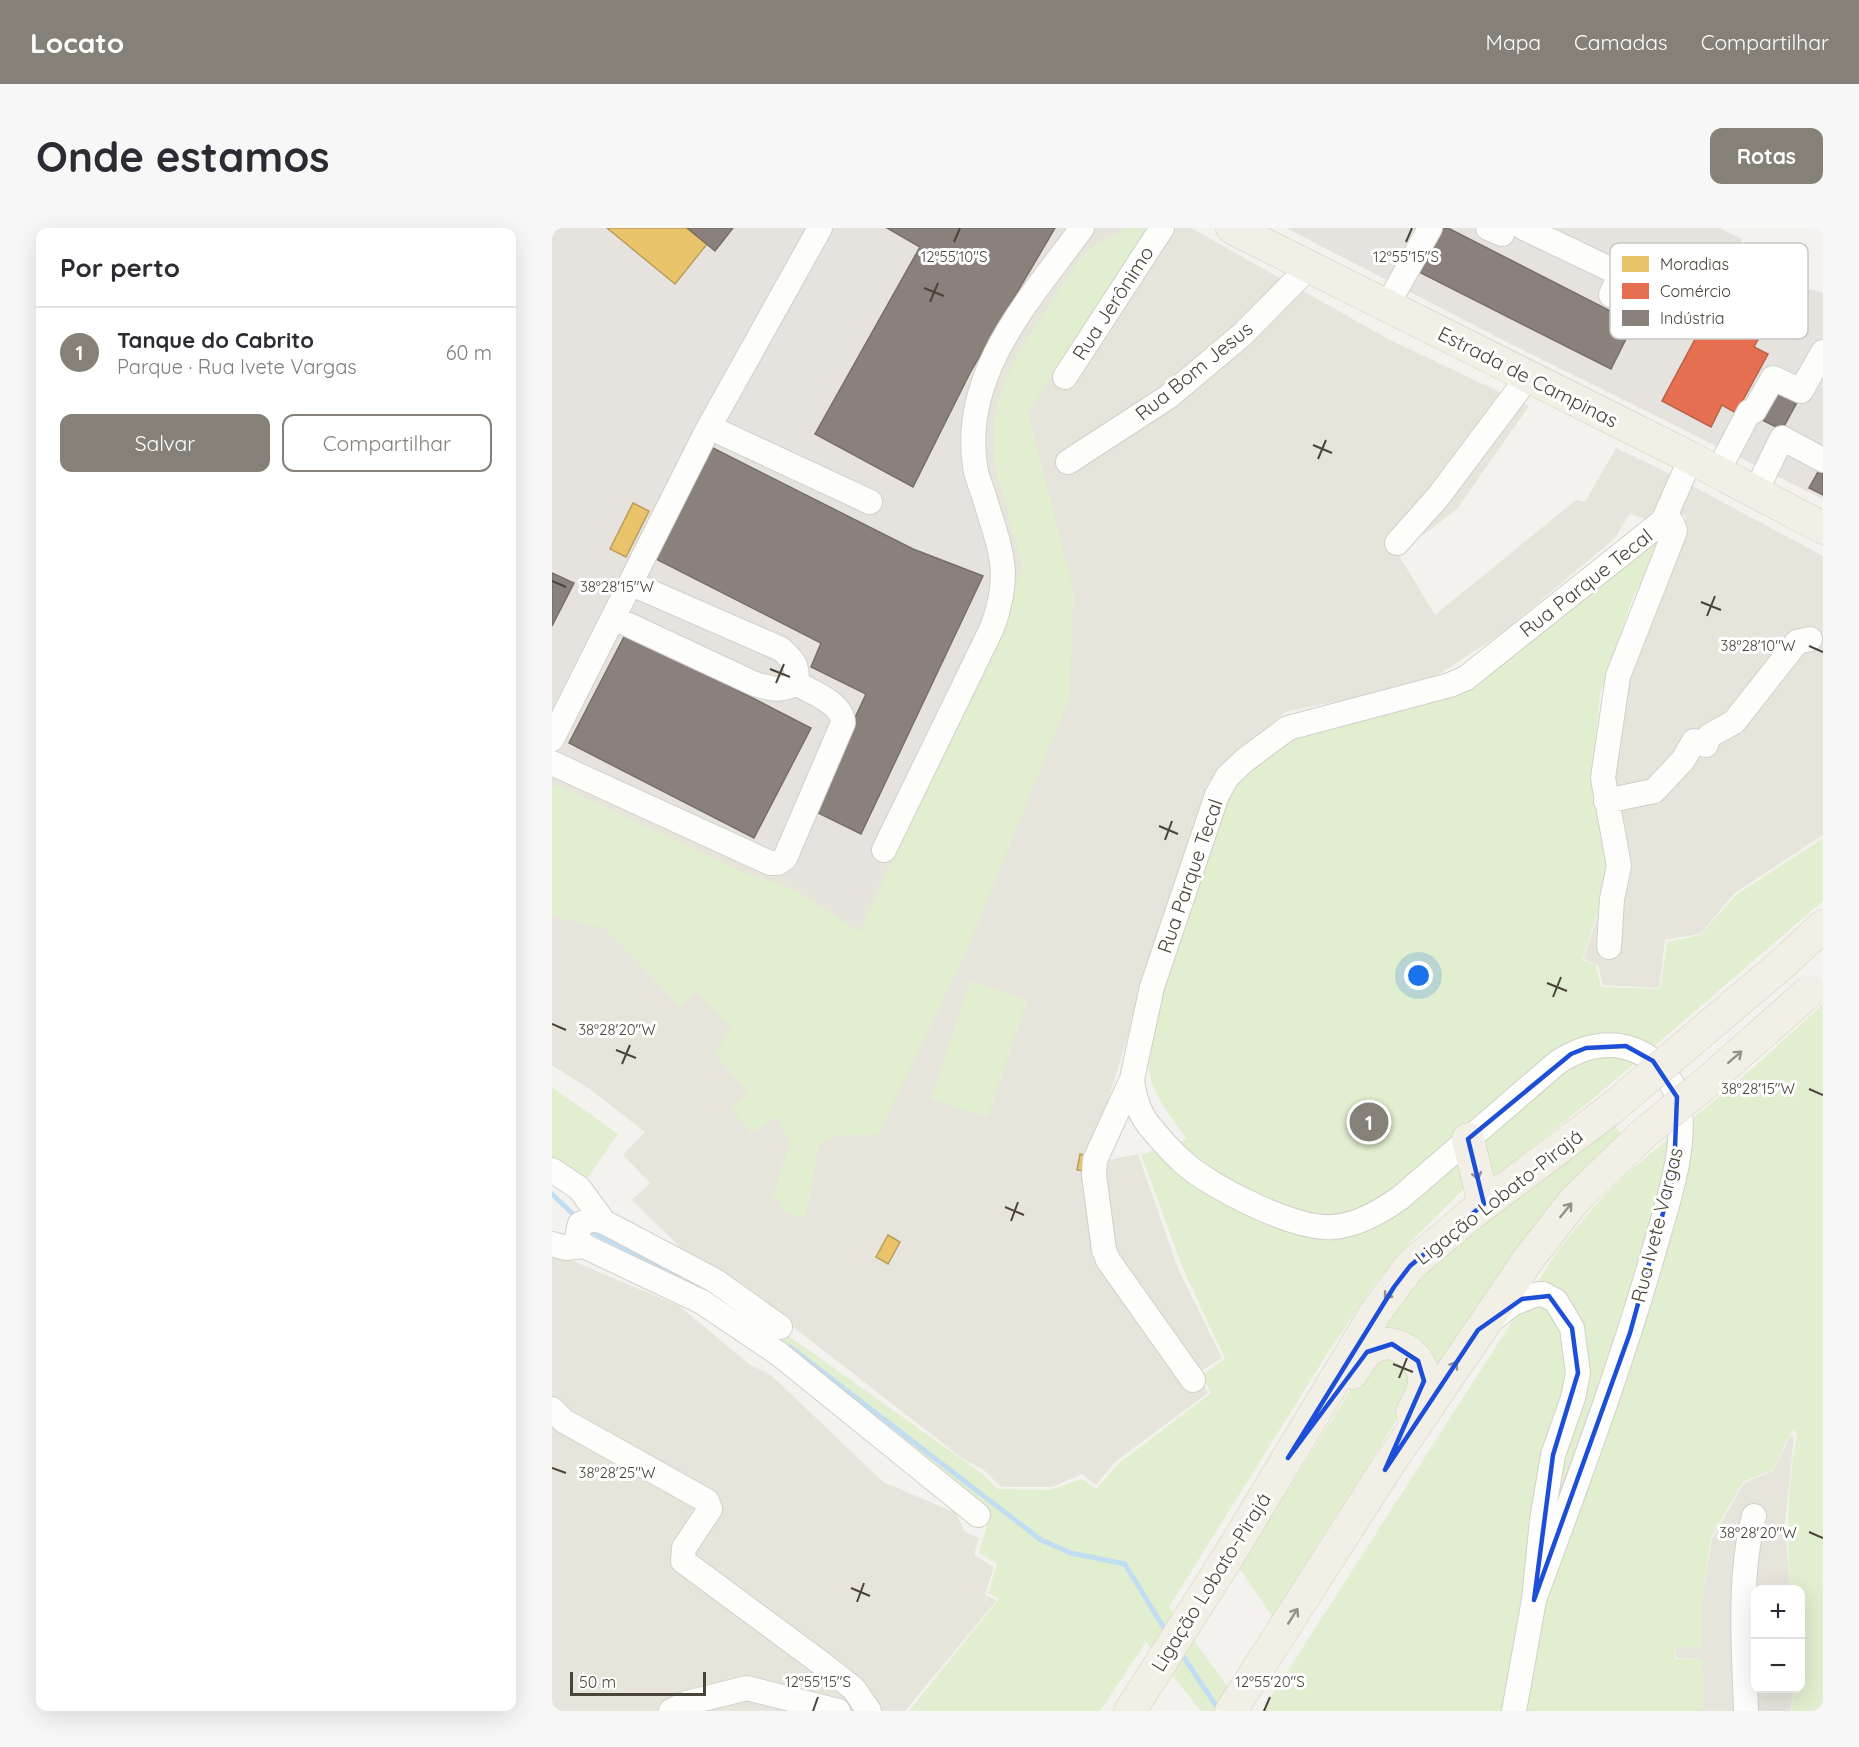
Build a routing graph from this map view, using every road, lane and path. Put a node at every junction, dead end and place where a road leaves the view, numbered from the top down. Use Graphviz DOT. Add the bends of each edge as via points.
graph roads {
  1 [pos="820,228"];
  2 [pos="1082,228"];
  3 [pos="1162,228"];
  4 [pos="1232,228"];
  5 [pos="1430,228"];
  6 [pos="1488,228"];
  7 [pos="1505,228"];
  8 [pos="1524,228"];
  9 [pos="1309,267"];
  10 [pos="1610,270"];
  11 [pos="1387,306"];
  12 [pos="1823,352"];
  13 [pos="1065,377"];
  14 [pos="1528,377"];
  15 [pos="709,428"];
  16 [pos="1823,460"];
  17 [pos="1068,462"];
  18 [pos="1704,464"];
  19 [pos="1756,491"];
  20 [pos="870,502"];
  21 [pos="1663,521"];
  22 [pos="1823,528"];
  23 [pos="1397,543"];
  24 [pos="632,584"];
  25 [pos="614,618"];
  26 [pos="1810,639"];
  27 [pos="796,683"];
  28 [pos="552,739"];
  29 [pos="552,763"];
  30 [pos="1606,801"];
  31 [pos="884,850"];
  32 [pos="1823,926"];
  33 [pos="1609,947"];
  34 [pos="1817,985"];
  35 [pos="1132,1079"];
  36 [pos="1468,1138"];
  37 [pos="552,1170"];
  38 [pos="1484,1204"];
  39 [pos="604,1222"];
  40 [pos="552,1244"];
  41 [pos="584,1246"];
  42 [pos="692,1267"];
  43 [pos="681,1292"];
  44 [pos="780,1327"];
  45 [pos="1478,1330"];
  46 [pos="1192,1380"];
  47 [pos="552,1409"];
  48 [pos="1288,1458"];
  49 [pos="1384,1470"];
  50 [pos="978,1515"];
  51 [pos="1755,1516"];
  52 [pos="1534,1600"];
  53 [pos="671,1711"];
  54 [pos="838,1711"];
  55 [pos="869,1711"];
  56 [pos="1130,1711"];
  57 [pos="1231,1711"];
  58 [pos="1514,1711"];
  59 [pos="1746,1711"];
  1 -- 15 [label="street"];
  2 -- 31 [label="street" via="1002,341 977,400 972,432 975,467 1004,563 1003,593 992,628"];
  3 -- 13 [label="street, Rua Jerônimo"];
  4 -- 9 [label="main road, Estrada de Campinas"];
  5 -- 11 [label="street"];
  6 -- 7 [label="street" via="1502,234"];
  8 -- 10 [label="street"];
  9 -- 11 [label="main road, Estrada de Campinas"];
  9 -- 17 [label="street, Rua Bom Jesus" via="1243,334 1168,397"];
  11 -- 14 [label="main road, Estrada de Campinas"];
  12 -- 18 [label="street, Rua Parque Tecal" via="1800,391 1773,378 1754,411"];
  14 -- 18 [label="main road, Estrada de Campinas"];
  14 -- 23 [label="street" via="1438,497"];
  15 -- 20 [label="street"];
  15 -- 24 [label="street"];
  16 -- 19 [label="street" via="1782,438"];
  18 -- 19 [label="main road, Estrada de Campinas"];
  18 -- 21 [label="street, Rua Parque Tecal"];
  19 -- 22 [label="main road, Estrada de Campinas"];
  21 -- 30 [label="street, Rua Parque Tecal" via="1672,523 1675,531 1618,676 1603,778"];
  21 -- 35 [label="street, Rua Parque Tecal" via="1466,678 1288,728 1227,777 1217,795 1152,987"];
  24 -- 25 [label="street"];
  24 -- 27 [label="street" via="781,649 794,662 798,672"];
  25 -- 27 [label="street" via="755,684 784,690"];
  25 -- 28 [label="street"];
  26 -- 30 [label="street" via="1797,642 1734,722 1709,736 1706,745 1694,741 1683,760 1654,791"];
  27 -- 29 [label="street" via="835,706 843,723 785,858 778,863 770,863"];
  30 -- 33 [label="street" via="1619,866"];
  32 -- 38 [label="main road, Ligação Lobato-Pirajá, bridge" via="1612,1108"];
  45 -- 34 [label="main road, one-way, bridge" via="1573,1202 1642,1135"];
  35 -- 36 [label="street, Rua Ivete Vargas" via="1141,1113 1184,1163 1258,1206 1307,1224 1333,1227 1378,1213"];
  35 -- 46 [label="street, Rua Parque Tecal" via="1095,1160 1104,1250"];
  36 -- 38 [label="main road, one-way"];
  36 -- 52 [label="street, Rua Ivete Vargas" via="1558,1062 1586,1048 1626,1046 1642,1053 1668,1077 1677,1097 1678,1150 1656,1244 1615,1377"];
  37 -- 39 [label="street" via="579,1188"];
  38 -- 48 [label="main road, Ligação Lobato-Pirajá, one-way" via="1410,1266 1399,1280"];
  39 -- 41 [label="street" via="593,1219 580,1224 577,1237"];
  39 -- 42 [label="street"];
  40 -- 41 [label="street" via="566,1248"];
  41 -- 43 [label="street"];
  42 -- 43 [label="street"];
  42 -- 44 [label="street"];
  43 -- 50 [label="street" via="779,1354"];
  49 -- 45 [label="main road, one-way"];
  45 -- 52 [label="street, Rua Ivete Vargas" via="1512,1304 1543,1294 1556,1301 1572,1328 1578,1373 1553,1455"];
  47 -- 55 [label="street" via="564,1421 707,1501 710,1509 684,1548 682,1561 854,1689"];
  48 -- 49 [label="main road" via="1367,1352 1381,1344 1392,1344 1418,1361 1424,1381 1422,1394"];
  48 -- 56 [label="main road, Ligação Lobato-Pirajá"];
  57 -- 49 [label="main road, one-way"];
  51 -- 59 [label="street" via="1748,1540"];
  52 -- 58 [label="street, Rua Ivete Vargas"];
  53 -- 54 [label="street" via="687,1703 747,1688"];
}
